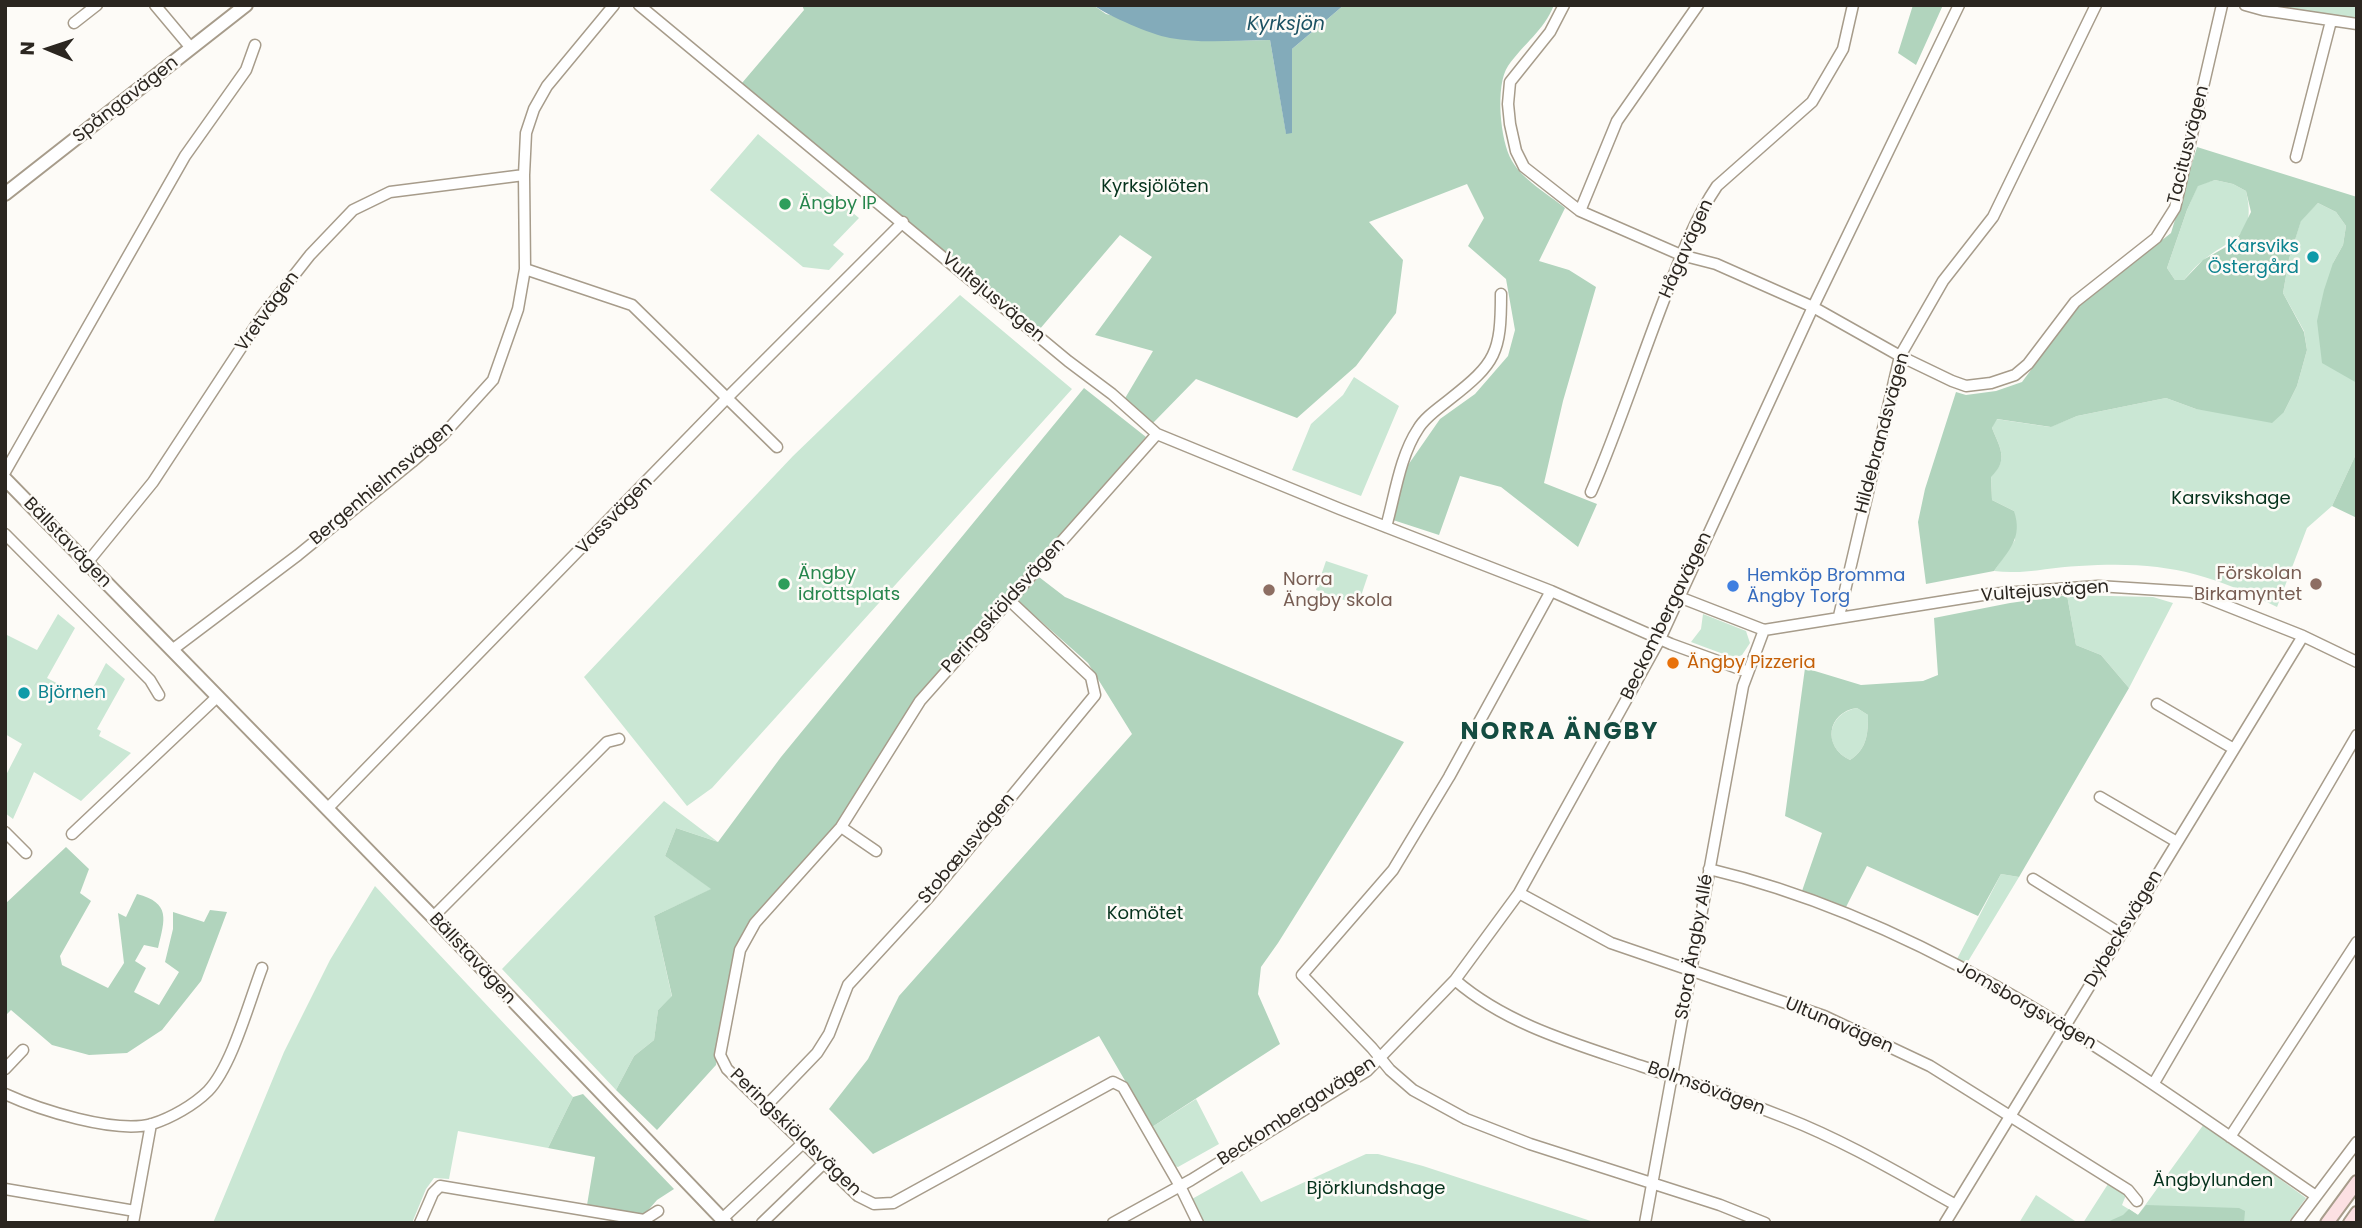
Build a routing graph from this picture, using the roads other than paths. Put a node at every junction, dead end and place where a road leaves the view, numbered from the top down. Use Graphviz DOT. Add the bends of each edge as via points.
graph roads {
  1 [pos="97,5"];
  2 [pos="155,5"];
  3 [pos="246,5"];
  4 [pos="614,5"];
  5 [pos="639,5"];
  6 [pos="1564,5"];
  7 [pos="1698,5"];
  8 [pos="1853,5"];
  9 [pos="1959,5"];
  10 [pos="2096,5"];
  11 [pos="2222,5"];
  12 [pos="2245,5"];
  13 [pos="2263,8"];
  14 [pos="2331,21"];
  15 [pos="74,23"];
  16 [pos="2357,24"];
  17 [pos="255,45"];
  18 [pos="191,48"];
  19 [pos="2296,157"];
  20 [pos="524,175"];
  21 [pos="5,194"];
  22 [pos="1580,211"];
  23 [pos="902,222"];
  24 [pos="1681,255"];
  25 [pos="525,270"];
  26 [pos="1501,294"];
  27 [pos="1813,307"];
  28 [pos="1900,356"];
  29 [pos="726,399"];
  30 [pos="1157,434"];
  31 [pos="777,447"];
  32 [pos="5,472"];
  33 [pos="5,479"];
  34 [pos="1591,492"];
  35 [pos="1386,527"];
  36 [pos="5,534"];
  37 [pos="87,563"];
  38 [pos="1551,591"];
  39 [pos="1679,597"];
  40 [pos="1009,600"];
  41 [pos="1839,616"];
  42 [pos="1764,629"];
  43 [pos="2303,636"];
  44 [pos="1660,639"];
  45 [pos="172,650"];
  46 [pos="2357,662"];
  47 [pos="1748,673"];
  48 [pos="159,695"];
  49 [pos="217,697"];
  50 [pos="2157,704"];
  51 [pos="2357,735"];
  52 [pos="619,739"];
  53 [pos="2234,750"];
  54 [pos="2100,797"];
  55 [pos="327,809"];
  56 [pos="841,827"];
  57 [pos="5,832"];
  58 [pos="72,834"];
  59 [pos="2177,842"];
  60 [pos="876,851"];
  61 [pos="26,853"];
  62 [pos="1709,869"];
  63 [pos="2033,879"];
  64 [pos="1519,893"];
  65 [pos="433,918"];
  66 [pos="2121,934"];
  67 [pos="2357,942"];
  68 [pos="262,968"];
  69 [pos="1691,969"];
  70 [pos="1455,980"];
  71 [pos="2065,1026"];
  72 [pos="23,1051"];
  73 [pos="1381,1058"];
  74 [pos="5,1069"];
  75 [pos="1672,1076"];
  76 [pos="2154,1083"];
  77 [pos="5,1094"];
  78 [pos="766,1106"];
  79 [pos="2010,1115"];
  80 [pos="151,1124"];
  81 [pos="2230,1137"];
  82 [pos="2357,1142"];
  83 [pos="802,1144"];
  84 [pos="822,1164"];
  85 [pos="2357,1182"];
  86 [pos="1652,1185"];
  87 [pos="1180,1186"];
  88 [pos="5,1189"];
  89 [pos="2316,1196"];
  90 [pos="2137,1201"];
  91 [pos="1956,1205"];
  92 [pos="135,1211"];
  93 [pos="658,1211"];
  94 [pos="2357,1213"];
  95 [pos="724,1221"];
  96 [pos="133,1223"];
  97 [pos="420,1223"];
  98 [pos="762,1223"];
  99 [pos="1113,1223"];
  100 [pos="1198,1223"];
  101 [pos="1645,1223"];
  102 [pos="1765,1223"];
  103 [pos="1945,1223"];
  104 [pos="2297,1223"];
  105 [pos="2327,1223"];
  106 [pos="2350,1223"];
  1 -- 15 [label="street"];
  2 -- 18 [label="street"];
  3 -- 18 [label="street, Spångavägen"];
  4 -- 20 [label="street, Bergenhielmsvägen" via="534,108 526,132"];
  5 -- 23 [label="street, Vultejusvägen"];
  6 -- 22 [label="street, Tacitusvägen" via="1550,32 1510,82 1508,104 1516,151 1524,167"];
  7 -- 22 [label="street" via="1617,121"];
  8 -- 24 [label="street, Hågavägen" via="1843,49 1812,102 1717,186"];
  9 -- 27 [label="street, Beckombergavägen"];
  10 -- 28 [label="street, Hildebrandsvägen" via="1993,217 1943,281"];
  11 -- 28 [label="street, Tacitusvägen" via="2175,208 2155,238 2076,302 2015,375 1966,386"];
  12 -- 13 [label="street"];
  13 -- 14 [label="street"];
  14 -- 16 [label="street"];
  14 -- 19 [label="street"];
  17 -- 32 [label="street" via="246,70 185,156"];
  18 -- 21 [label="street, Spångavägen"];
  20 -- 25 [label="street, Bergenhielmsvägen"];
  20 -- 37 [label="street, Vretvägen" via="390,192 353,210 262,316 153,482"];
  22 -- 24 [label="street, Tacitusvägen"];
  23 -- 29 [label="street, Vassvägen"];
  23 -- 30 [label="street, Vultejusvägen"];
  24 -- 27 [label="street, Tacitusvägen" via="1716,264"];
  24 -- 34 [label="street, Hågavägen"];
  25 -- 29 [label="street" via="632,305"];
  25 -- 45 [label="street, Bergenhielmsvägen" via="518,309 493,380 443,435 298,555"];
  26 -- 35 [label="street" via="1495,355 1419,427"];
  27 -- 28 [label="street, Tacitusvägen"];
  27 -- 39 [label="street, Beckombergavägen"];
  28 -- 41 [label="street, Hildebrandsvägen"];
  29 -- 31 [label="street"];
  29 -- 55 [label="street, Vassvägen"];
  30 -- 35 [label="street, Vultejusvägen"];
  30 -- 40 [label="street, Peringskiöldsvägen"];
  33 -- 37 [label="street, Bällstavägen"];
  35 -- 38 [label="street, Vultejusvägen"];
  36 -- 48 [label="street, Bällstavägen" via="150,680"];
  37 -- 45 [label="street, Bällstavägen"];
  38 -- 44 [label="street, Vultejusvägen"];
  38 -- 73 [label="street" via="1393,870 1302,975"];
  39 -- 42 [label="street"];
  39 -- 44 [label="street, Beckombergavägen"];
  40 -- 56 [label="street, Peringskiöldsvägen" via="920,701"];
  40 -- 78 [label="street, Stobæusvägen" via="1091,677 1095,695 928,898 848,985 830,1034"];
  41 -- 42 [label="street, Vultejusvägen"];
  41 -- 43 [label="street, Vultejusvägen" via="1989,594 2098,586 2192,592"];
  42 -- 47 [label="street, Stora Ängby Allé"];
  43 -- 46 [label="street, Vultejusvägen"];
  43 -- 53 [label="street, Dybecksvägen"];
  44 -- 47 [label="street, Vultejusvägen"];
  44 -- 64 [label="street, Beckombergavägen"];
  45 -- 49 [label="street, Bällstavägen"];
  47 -- 62 [label="street, Stora Ängby Allé"];
  49 -- 55 [label="street, Bällstavägen"];
  49 -- 58 [label="street"];
  50 -- 53 [label="street"];
  51 -- 76 [label="street"];
  52 -- 65 [label="street" via="607,741"];
  53 -- 59 [label="street, Dybecksvägen"];
  54 -- 59 [label="street"];
  55 -- 65 [label="street, Bällstavägen"];
  56 -- 60 [label="street"];
  56 -- 78 [label="street, Peringskiöldsvägen" via="755,923 740,950 720,1055 727,1069"];
  57 -- 61 [label="street"];
  59 -- 66 [label="street, Dybecksvägen"];
  62 -- 69 [label="street, Stora Ängby Allé"];
  62 -- 71 [label="street, Jomsborgsvägen" via="1790,892 1877,925"];
  63 -- 66 [label="street"];
  64 -- 69 [label="street, Ultunavägen" via="1612,943"];
  64 -- 70 [label="street, Beckombergavägen"];
  65 -- 95 [label="street, Bällstavägen"];
  66 -- 71 [label="street, Dybecksvägen"];
  67 -- 81 [label="street"];
  68 -- 80 [label="street" via="228,1059 208,1090 181,1111"];
  69 -- 75 [label="street, Stora Ängby Allé"];
  69 -- 79 [label="street, Ultunavägen" via="1824,1016 1930,1066"];
  70 -- 73 [label="street, Beckombergavägen"];
  70 -- 75 [label="street, Bolmsövägen" via="1510,1017 1543,1032"];
  71 -- 76 [label="street, Jomsborgsvägen"];
  71 -- 79 [label="street, Dybecksvägen"];
  72 -- 74 [label="street"];
  73 -- 86 [label="street" via="1413,1090 1466,1119"];
  73 -- 87 [label="street, Beckombergavägen"];
  75 -- 86 [label="street, Stora Ängby Allé"];
  75 -- 91 [label="street, Bolmsövägen" via="1789,1119 1863,1153"];
  76 -- 81 [label="street, Jomsborgsvägen"];
  77 -- 80 [label="street" via="84,1120"];
  78 -- 83 [label="street, Peringskiöldsvägen"];
  79 -- 90 [label="street, Ultunavägen" via="2128,1190"];
  79 -- 91 [label="street, Dybecksvägen"];
  80 -- 92 [label="street"];
  81 -- 89 [label="street, Jomsborgsvägen"];
  82 -- 89 [label="street"];
  83 -- 84 [label="street, Peringskiöldsvägen"];
  83 -- 95 [label="street"];
  84 -- 87 [label="street, Peringskiöldsvägen" via="858,1196 874,1204 893,1203 1113,1082 1123,1087"];
  84 -- 98 [label="street"];
  85 -- 105 [label="main road"];
  86 -- 101 [label="street, Stora Ängby Allé"];
  86 -- 102 [label="street"];
  87 -- 99 [label="street, Beckombergavägen"];
  87 -- 100 [label="street"];
  88 -- 92 [label="street"];
  89 -- 104 [label="street"];
  91 -- 103 [label="street, Dybecksvägen"];
  92 -- 96 [label="street"];
  93 -- 97 [label="street" via="643,1220 440,1186"];
  94 -- 106 [label="main road"];
}
